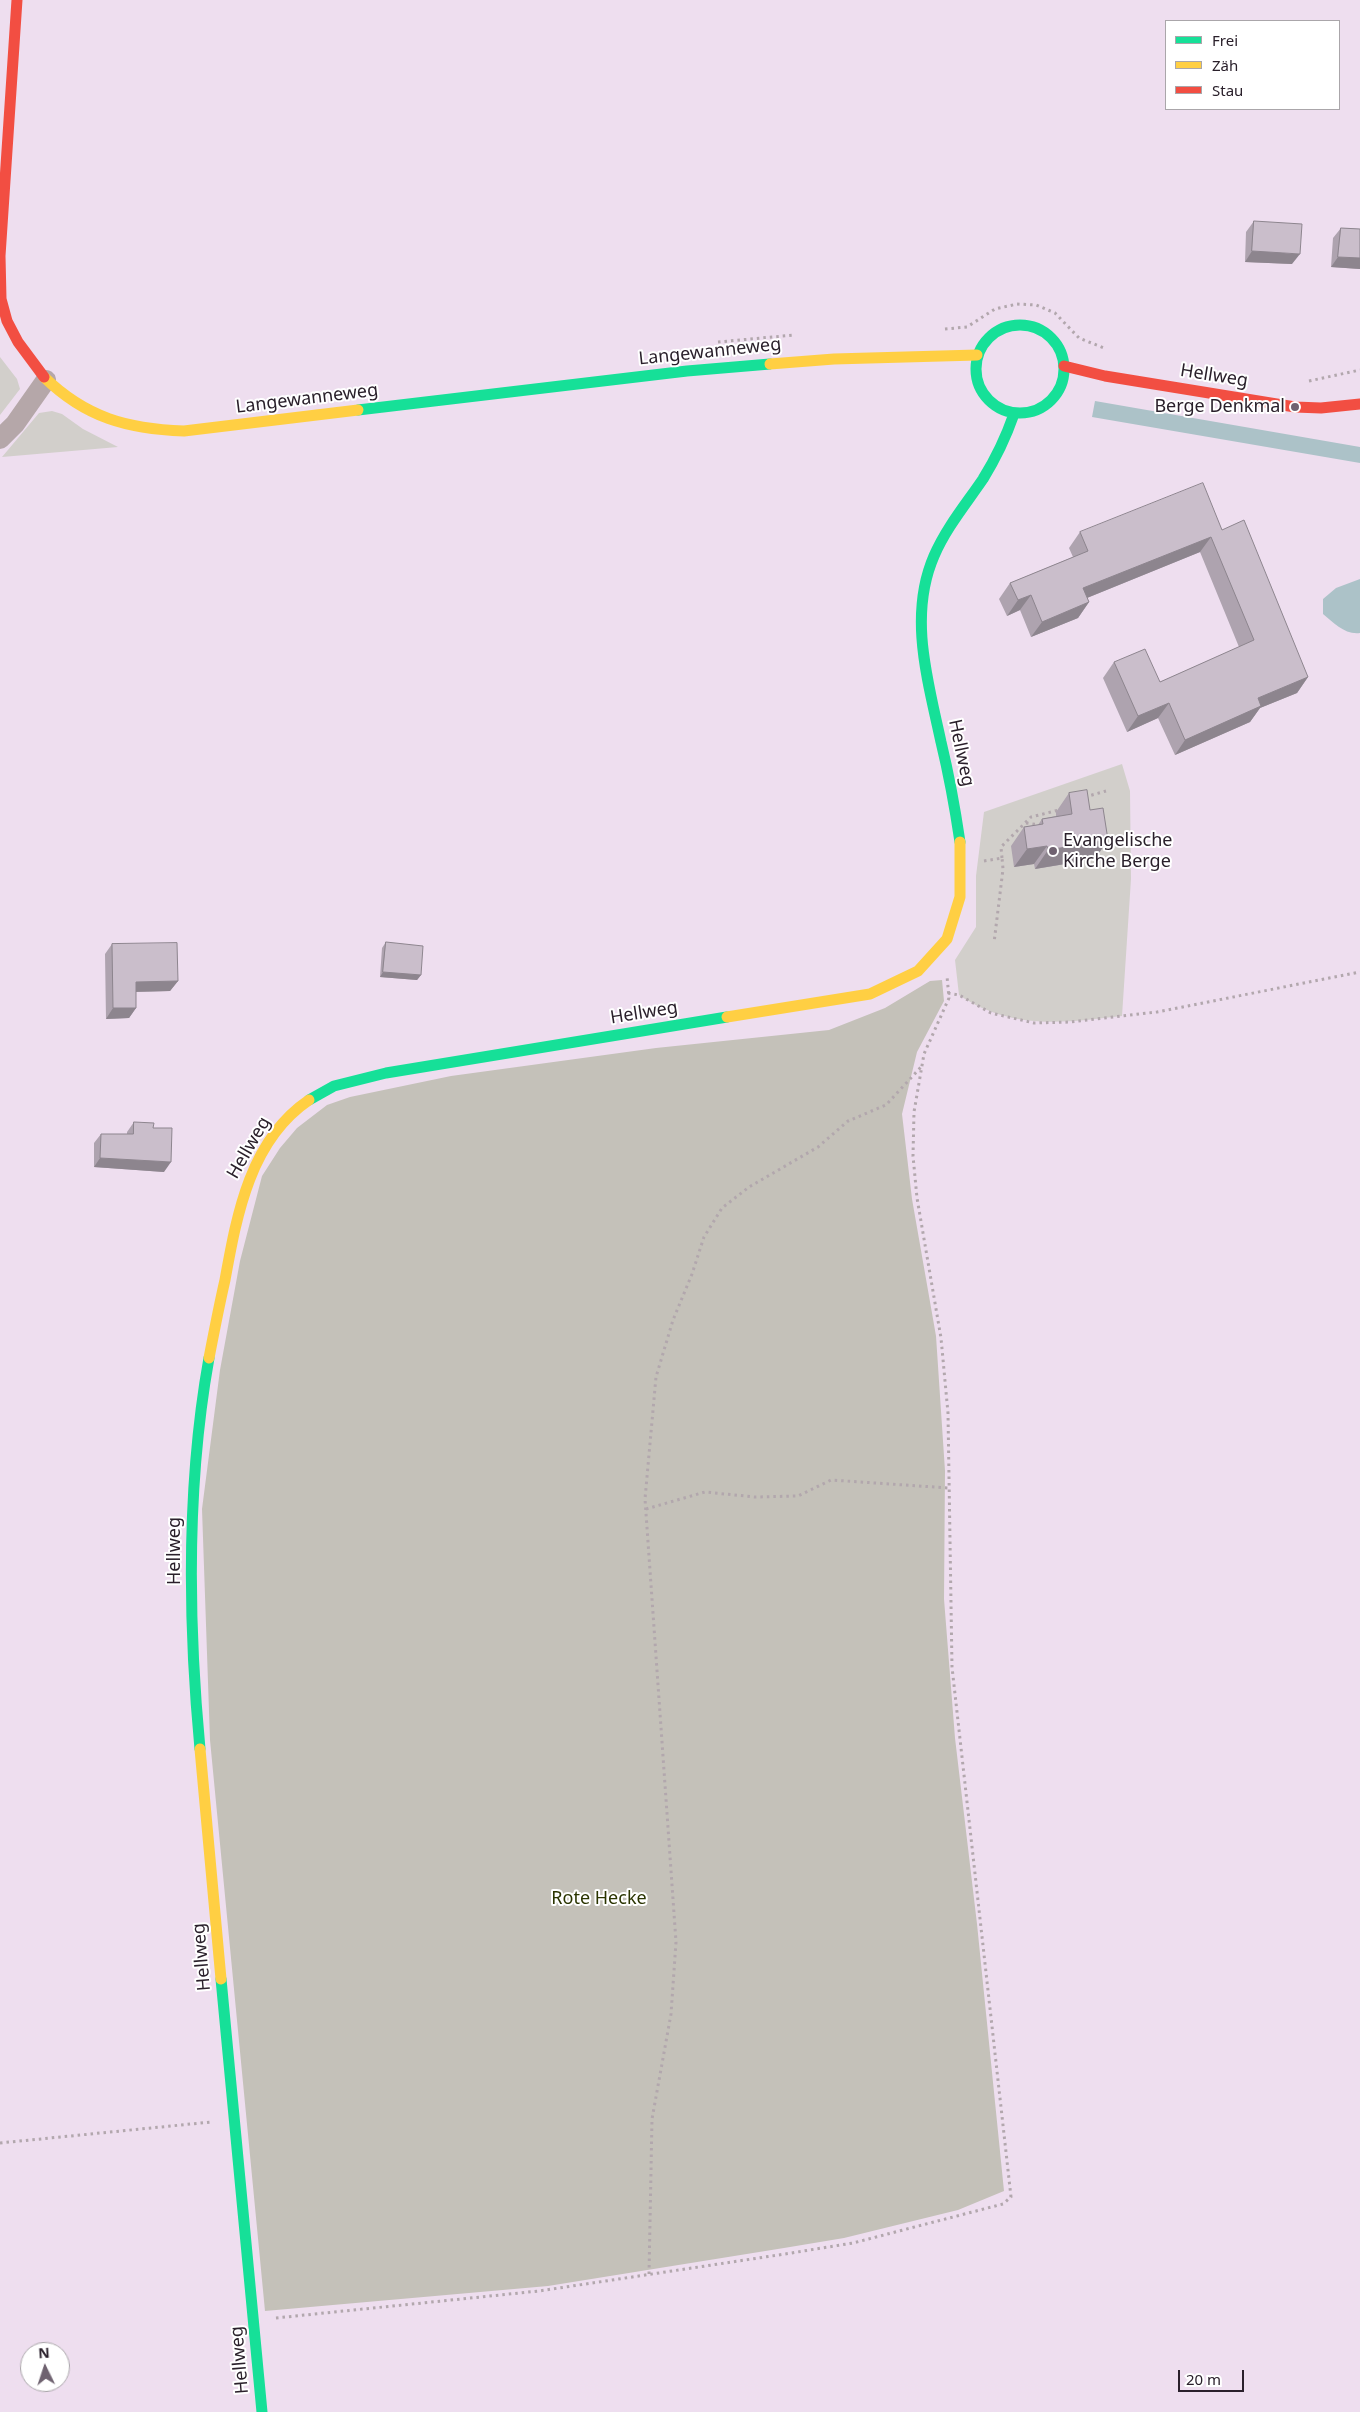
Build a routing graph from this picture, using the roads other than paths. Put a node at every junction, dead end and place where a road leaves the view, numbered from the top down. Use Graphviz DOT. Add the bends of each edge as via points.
graph roads {
  1 [pos="17,0"];
  2 [pos="978,355"];
  3 [pos="1064,366"];
  4 [pos="46,380"];
  5 [pos="1360,404"];
  6 [pos="1014,414"];
  7 [pos="0,439"];
  8 [pos="262,2412"];
  1 -- 4 [label="street, Langewanneweg" via="0,256 1,298 14,334"];
  2 -- 3 [label="street" via="991,335 1007,327 1025,325 1037,328 1052,339"];
  2 -- 4 [label="street, Langewanneweg" via="834,359 687,370 184,431 154,431 120,424 70,400"];
  2 -- 6 [label="street" via="976,377 986,397 997,407"];
  3 -- 5 [label="street, Hellweg" via="1105,376 1295,407"];
  3 -- 6 [label="street" via="1058,392 1049,402 1038,409"];
  4 -- 7 [label="street" via="15,424"];
  6 -- 8 [label="street, Hellweg" via="1005,440 932,557 921,599 922,649 953,799 961,863 956,918 936,954 918,971 870,994 501,1053 344,1082 317,1094 282,1123 244,1190 207,1367 198,1427 192,1509 193,1639 199,1740"];
}
